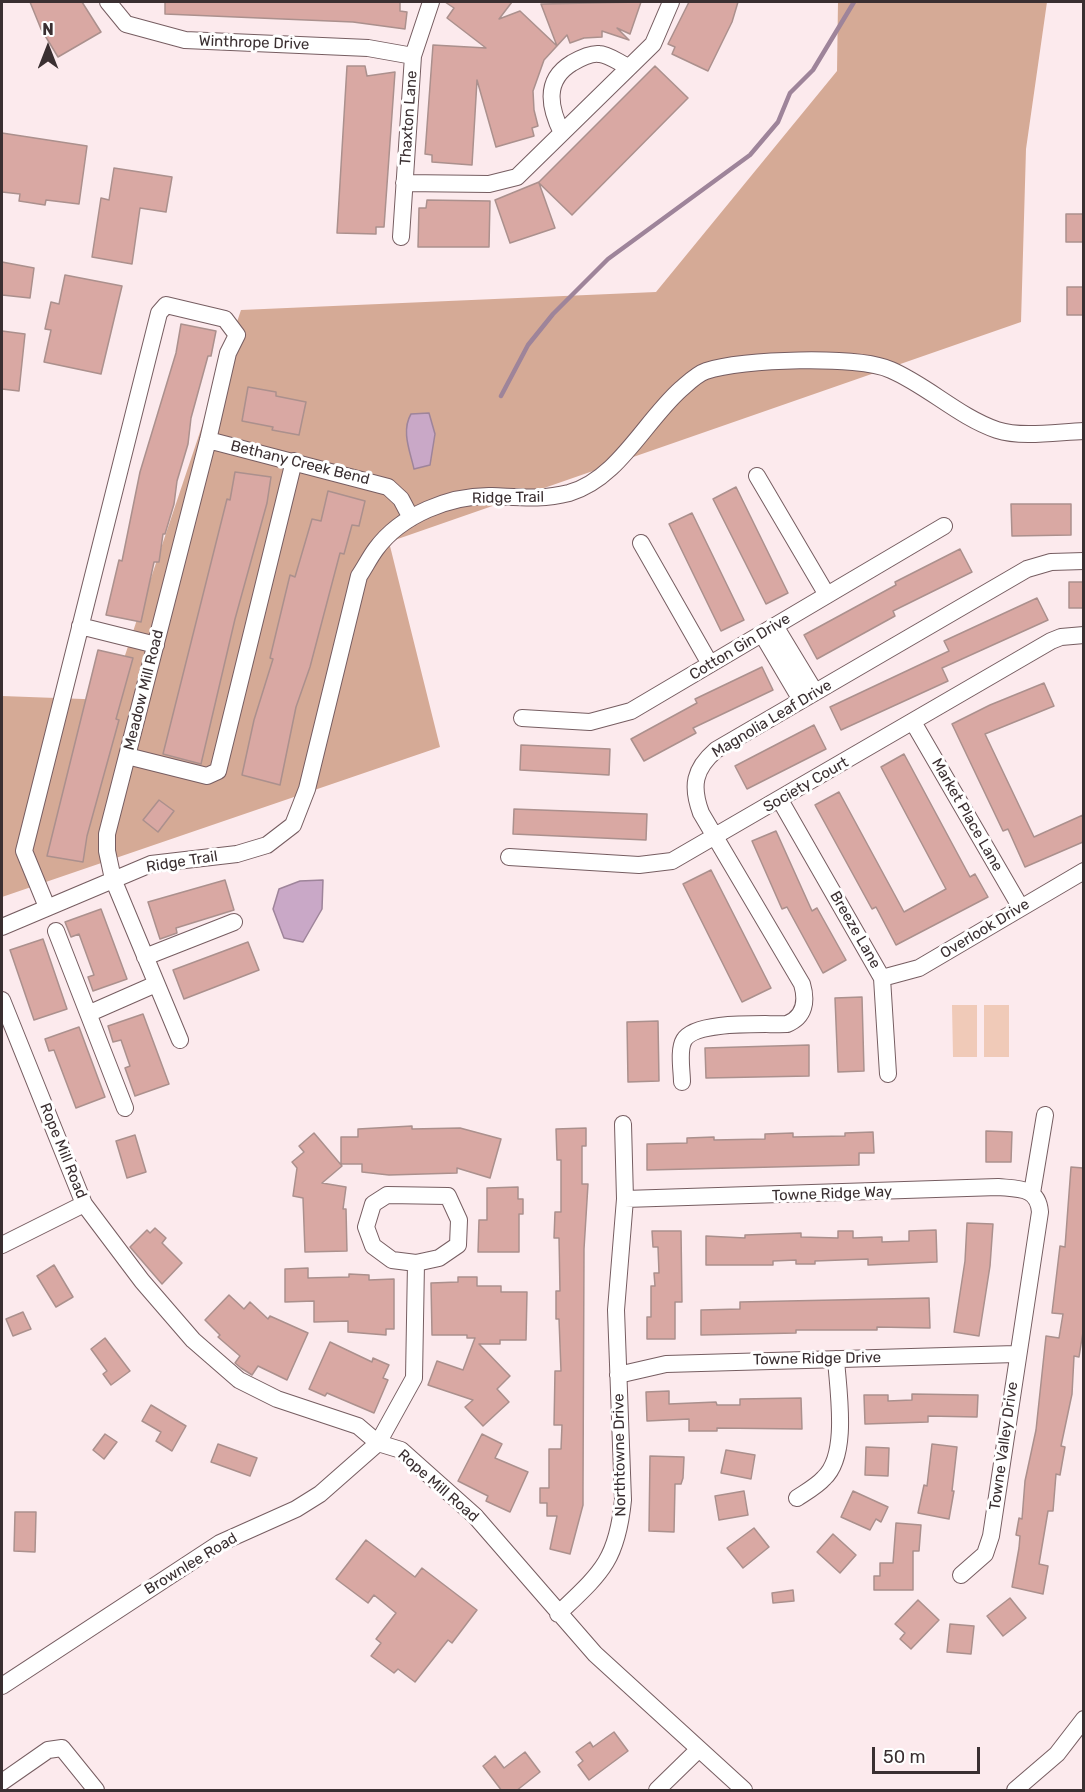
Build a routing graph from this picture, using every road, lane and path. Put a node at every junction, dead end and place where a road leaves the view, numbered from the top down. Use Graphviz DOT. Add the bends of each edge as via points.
graph roads {
  1 [pos="108,2"];
  2 [pos="430,2"];
  3 [pos="671,2"];
  4 [pos="413,56"];
  5 [pos="629,68"];
  6 [pos="562,133"];
  7 [pos="404,183"];
  8 [pos="401,237"];
  9 [pos="1083,431"];
  10 [pos="208,440"];
  11 [pos="294,461"];
  12 [pos="757,476"];
  13 [pos="411,518"];
  14 [pos="944,526"];
  15 [pos="641,543"];
  16 [pos="1083,561"];
  17 [pos="827,595"];
  18 [pos="80,626"];
  19 [pos="768,630"];
  20 [pos="1083,635"];
  21 [pos="156,645"];
  22 [pos="710,664"];
  23 [pos="808,696"];
  24 [pos="522,718"];
  25 [pos="913,722"];
  26 [pos="127,756"];
  27 [pos="780,800"];
  28 [pos="715,838"];
  29 [pos="509,857"];
  30 [pos="1083,871"];
  31 [pos="113,879"];
  32 [pos="47,907"];
  33 [pos="1021,908"];
  34 [pos="234,922"];
  35 [pos="2,927"];
  36 [pos="56,932"];
  37 [pos="146,957"];
  38 [pos="882,978"];
  39 [pos="156,984"];
  40 [pos="2,1000"];
  41 [pos="90,1013"];
  42 [pos="180,1040"];
  43 [pos="888,1074"];
  44 [pos="682,1082"];
  45 [pos="126,1108"];
  46 [pos="1045,1115"];
  47 [pos="622,1124"];
  48 [pos="1032,1192"];
  49 [pos="625,1199"];
  50 [pos="84,1204"];
  51 [pos="2,1245"];
  52 [pos="416,1263"];
  53 [pos="1016,1354"];
  54 [pos="836,1359"];
  55 [pos="618,1375"];
  56 [pos="378,1443"];
  57 [pos="797,1498"];
  58 [pos="961,1575"];
  59 [pos="558,1614"];
  60 [pos="2,1686"];
  61 [pos="1083,1719"];
  62 [pos="698,1750"];
  63 [pos="2,1783"];
  64 [pos="6,1791"];
  65 [pos="96,1791"];
  66 [pos="657,1791"];
  67 [pos="744,1791"];
  68 [pos="1015,1791"];
  1 -- 4 [label="street, Winthrope Drive" via="126,24 184,40 368,48"];
  2 -- 4 [label="street, Thaxton Lane"];
  3 -- 5 [label="street" via="653,44"];
  4 -- 7 [label="street, Thaxton Lane"];
  5 -- 6 [label="street"];
  5 -- 6 [label="street" via="600,54 579,58 560,70 552,90 552,113"];
  6 -- 7 [label="street" via="517,177 489,184"];
  7 -- 8 [label="street, Thaxton Lane"];
  9 -- 13 [label="street, Ridge Trail" via="1000,431 900,374 867,363 723,367 703,371 688,382 603,475 579,490 548,498 475,496"];
  10 -- 11 [label="street, Bethany Creek Bend"];
  10 -- 18 [label="street, Meadow Mill Road" via="228,353 237,335 225,319 166,305 162,308"];
  10 -- 21 [label="street, Meadow Mill Road"];
  11 -- 13 [label="street, Bethany Creek Bend" via="388,487 401,499"];
  11 -- 26 [label="street" via="218,771 207,776"];
  12 -- 17 [label="street"];
  13 -- 31 [label="street, Ridge Trail" via="377,548 359,576 307,789 293,825 267,845 237,854 151,864"];
  14 -- 17 [label="street, Cotton Gin Drive"];
  15 -- 22 [label="street"];
  16 -- 23 [label="street, Magnolia Leaf Drive" via="1051,562 1027,569"];
  17 -- 19 [label="street, Cotton Gin Drive"];
  18 -- 21 [label="street"];
  18 -- 32 [label="street" via="24,851"];
  19 -- 22 [label="street, Cotton Gin Drive"];
  19 -- 23 [label="street"];
  20 -- 25 [label="street, Society Court" via="1051,641"];
  21 -- 26 [label="street, Meadow Mill Road"];
  22 -- 24 [label="street, Cotton Gin Drive" via="614,717 591,722"];
  23 -- 28 [label="street, Magnolia Leaf Drive" via="716,750 699,768 696,800"];
  25 -- 27 [label="street, Society Court"];
  25 -- 33 [label="street, Market Place Lane"];
  26 -- 31 [label="street, Meadow Mill Road" via="107,834"];
  27 -- 28 [label="street, Society Court"];
  27 -- 38 [label="street, Breeze Lane"];
  28 -- 29 [label="street, Society Court" via="672,861 651,865"];
  28 -- 44 [label="street, Magnolia Leaf Drive" via="806,995 796,1021 787,1024 698,1028 684,1040"];
  30 -- 33 [label="street, Overlook Drive"];
  31 -- 32 [label="street, Ridge Trail"];
  31 -- 37 [label="street, Meadow Mill Road"];
  32 -- 35 [label="street, Ridge Trail"];
  33 -- 38 [label="street, Overlook Drive" via="919,968"];
  34 -- 37 [label="street"];
  36 -- 41 [label="street"];
  37 -- 39 [label="street, Meadow Mill Road"];
  38 -- 43 [label="street, Breeze Lane"];
  39 -- 41 [label="street"];
  39 -- 42 [label="street, Meadow Mill Road"];
  40 -- 50 [label="street, Rope Mill Road"];
  41 -- 45 [label="street"];
  46 -- 48 [label="street"];
  47 -- 49 [label="street"];
  48 -- 49 [label="street, Towne Ridge Way" via="998,1186"];
  48 -- 53 [label="street, Towne Valley Drive" via="1039,1201 1040,1212"];
  49 -- 55 [label="street, Northtowne Drive" via="616,1310"];
  50 -- 51 [label="street"];
  50 -- 56 [label="street, Rope Mill Road" via="149,1290 193,1340 239,1380 277,1399 358,1425"];
  52 -- 52 [label="street" via="439,1258 458,1245 459,1220 448,1196 387,1195 373,1204 366,1227 373,1245 392,1260"];
  52 -- 56 [label="street, Brownlee Road" via="414,1378"];
  53 -- 54 [label="street, Towne Ridge Drive"];
  53 -- 58 [label="street, Towne Valley Drive" via="991,1536 985,1554"];
  54 -- 55 [label="street, Towne Ridge Drive" via="666,1364"];
  54 -- 57 [label="street" via="837,1456 825,1478"];
  55 -- 59 [label="street, Northtowne Drive" via="623,1500 617,1542 594,1580"];
  56 -- 59 [label="street, Rope Mill Road" via="401,1450 475,1516"];
  56 -- 60 [label="street, Brownlee Road" via="320,1494 220,1544"];
  59 -- 62 [label="street, Rope Mill Road"];
  61 -- 68 [label="street" via="1057,1754"];
  62 -- 66 [label="street"];
  62 -- 67 [label="street, Rope Mill Road"];
  63 -- 64 [label="street"];
  63 -- 65 [label="street" via="48,1750 62,1748"];
}
